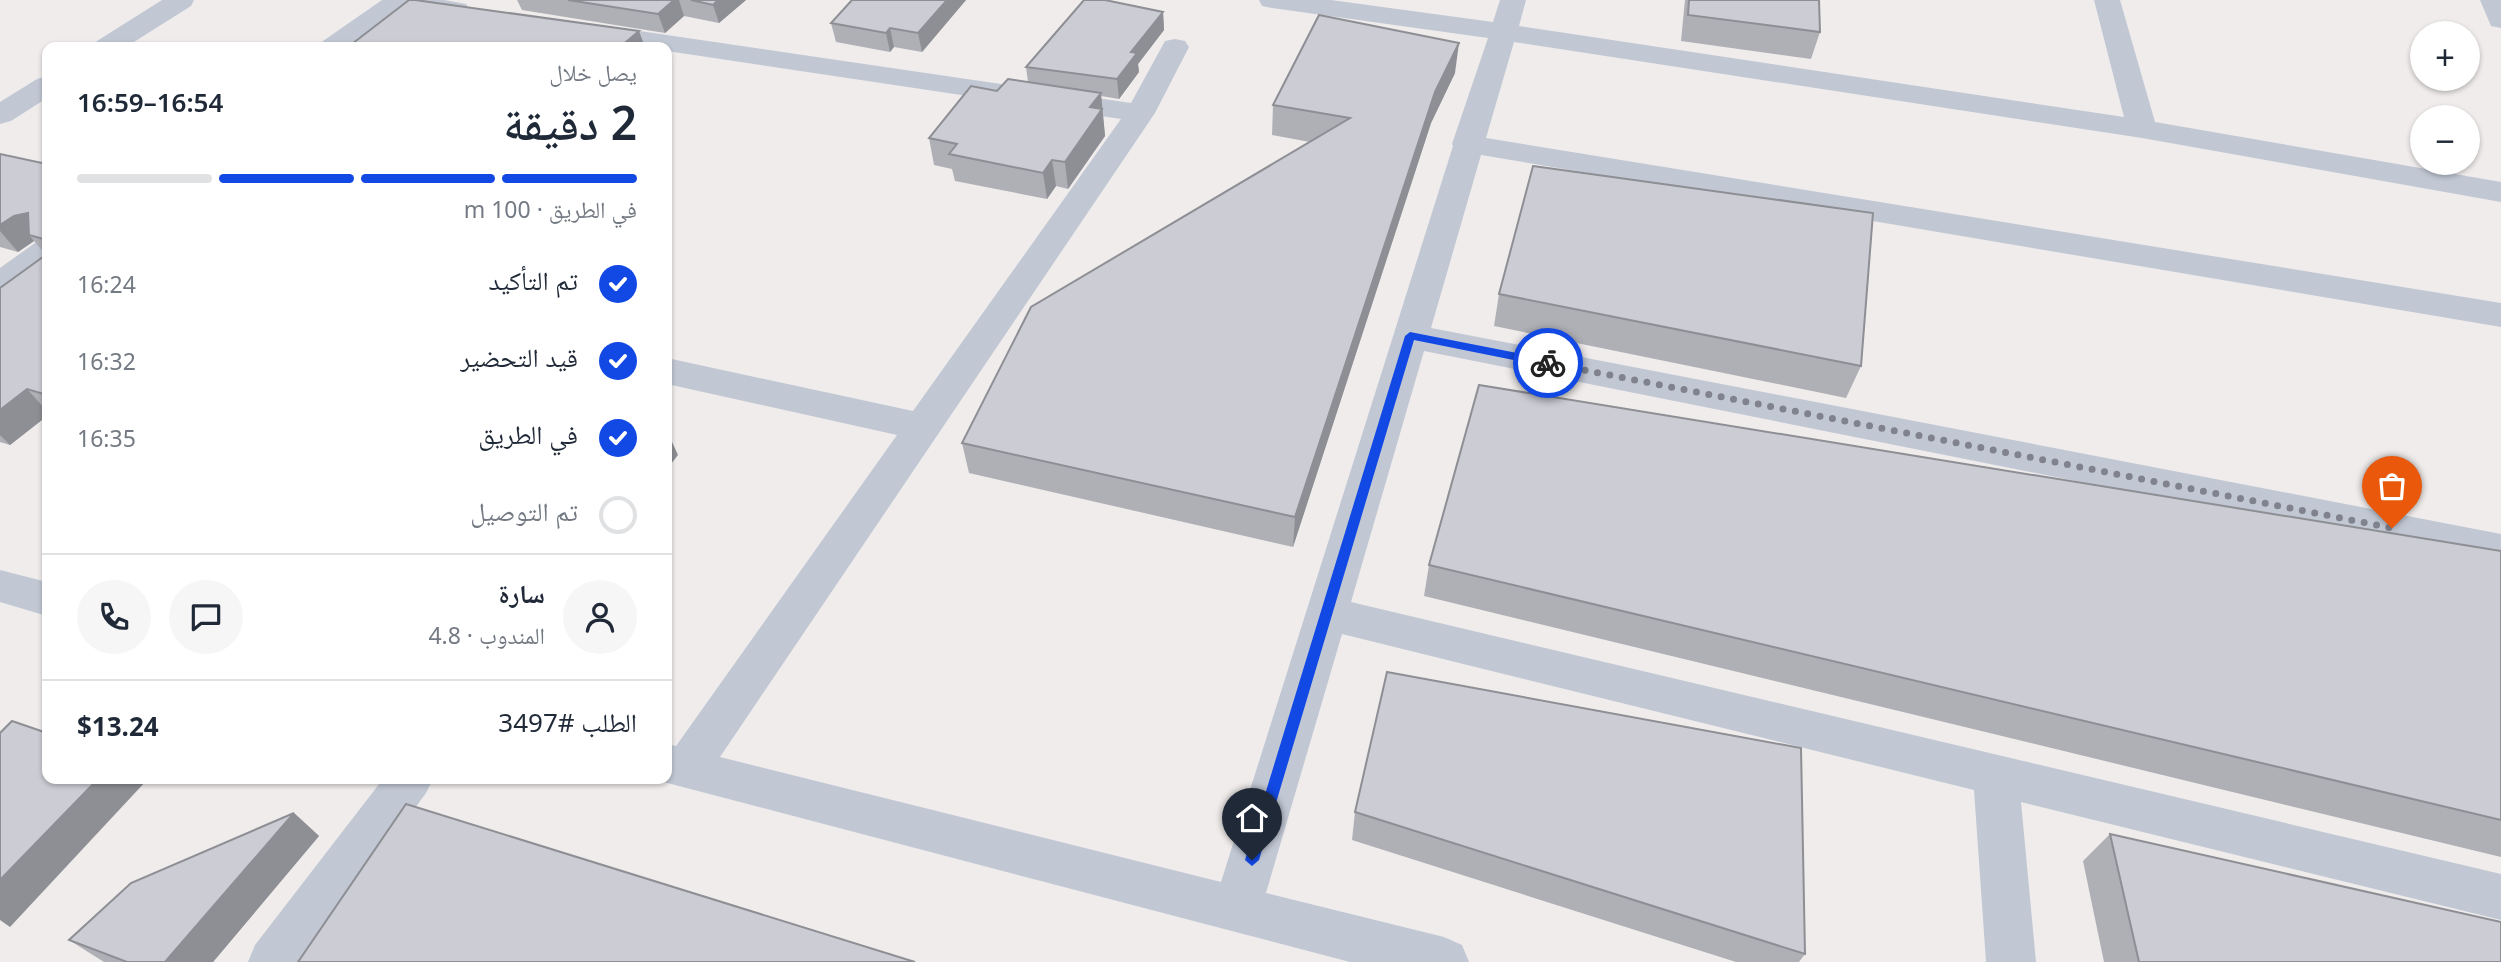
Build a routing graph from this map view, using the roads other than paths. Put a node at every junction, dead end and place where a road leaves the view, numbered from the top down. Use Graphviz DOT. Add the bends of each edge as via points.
graph roads {
  1 [pos="181,0"];
  2 [pos="399,0"];
  3 [pos="1272,0"];
  4 [pos="2107,0"];
  5 [pos="2493,0"];
  6 [pos="481,14"];
  7 [pos="1509,16"];
  8 [pos="2501,20"];
  9 [pos="562,27"];
  10 [pos="115,42"];
  11 [pos="340,42"];
  12 [pos="623,42"];
  13 [pos="1175,47"];
  14 [pos="676,55"];
  15 [pos="42,88"];
  16 [pos="1140,113"];
  17 [pos="0,115"];
  18 [pos="2142,129"];
  19 [pos="1468,144"];
  20 [pos="2501,192"];
  21 [pos="42,255"];
  22 [pos="0,284"];
  23 [pos="2501,315"];
  24 [pos="1410,336"];
  25 [pos="672,372"];
  26 [pos="923,427"];
  27 [pos="2501,550"];
  28 [pos="0,586"];
  29 [pos="42,598"];
  30 [pos="1326,613"];
  31 [pos="676,766"];
  32 [pos="1996,775"];
  33 [pos="406,784"];
  34 [pos="2501,897"];
  35 [pos="1237,909"];
  36 [pos="273,962"];
  37 [pos="1444,962"];
  38 [pos="2011,962"];
  1 -- 10 [label="street"];
  2 -- 6 [label="street"];
  2 -- 11 [label="street"];
  3 -- 7 [label="street"];
  4 -- 18 [label="street"];
  5 -- 8 [label="street"];
  7 -- 18 [label="street"];
  7 -- 19 [label="street"];
  9 -- 12 [label="street"];
  13 -- 16 [label="street"];
  14 -- 16 [label="street"];
  15 -- 17 [label="street"];
  16 -- 26 [label="street"];
  18 -- 20 [label="street"];
  19 -- 23 [label="street"];
  19 -- 24 [label="street"];
  21 -- 22 [label="street"];
  24 -- 27 [label="street"];
  24 -- 30 [label="street"];
  25 -- 26 [label="street"];
  26 -- 31 [label="street"];
  28 -- 29 [label="street"];
  30 -- 32 [label="street"];
  30 -- 35 [label="street"];
  31 -- 35 [label="street"];
  32 -- 34 [label="street"];
  32 -- 38 [label="street"];
  33 -- 36 [label="street"];
  35 -- 37 [label="street"];
}
